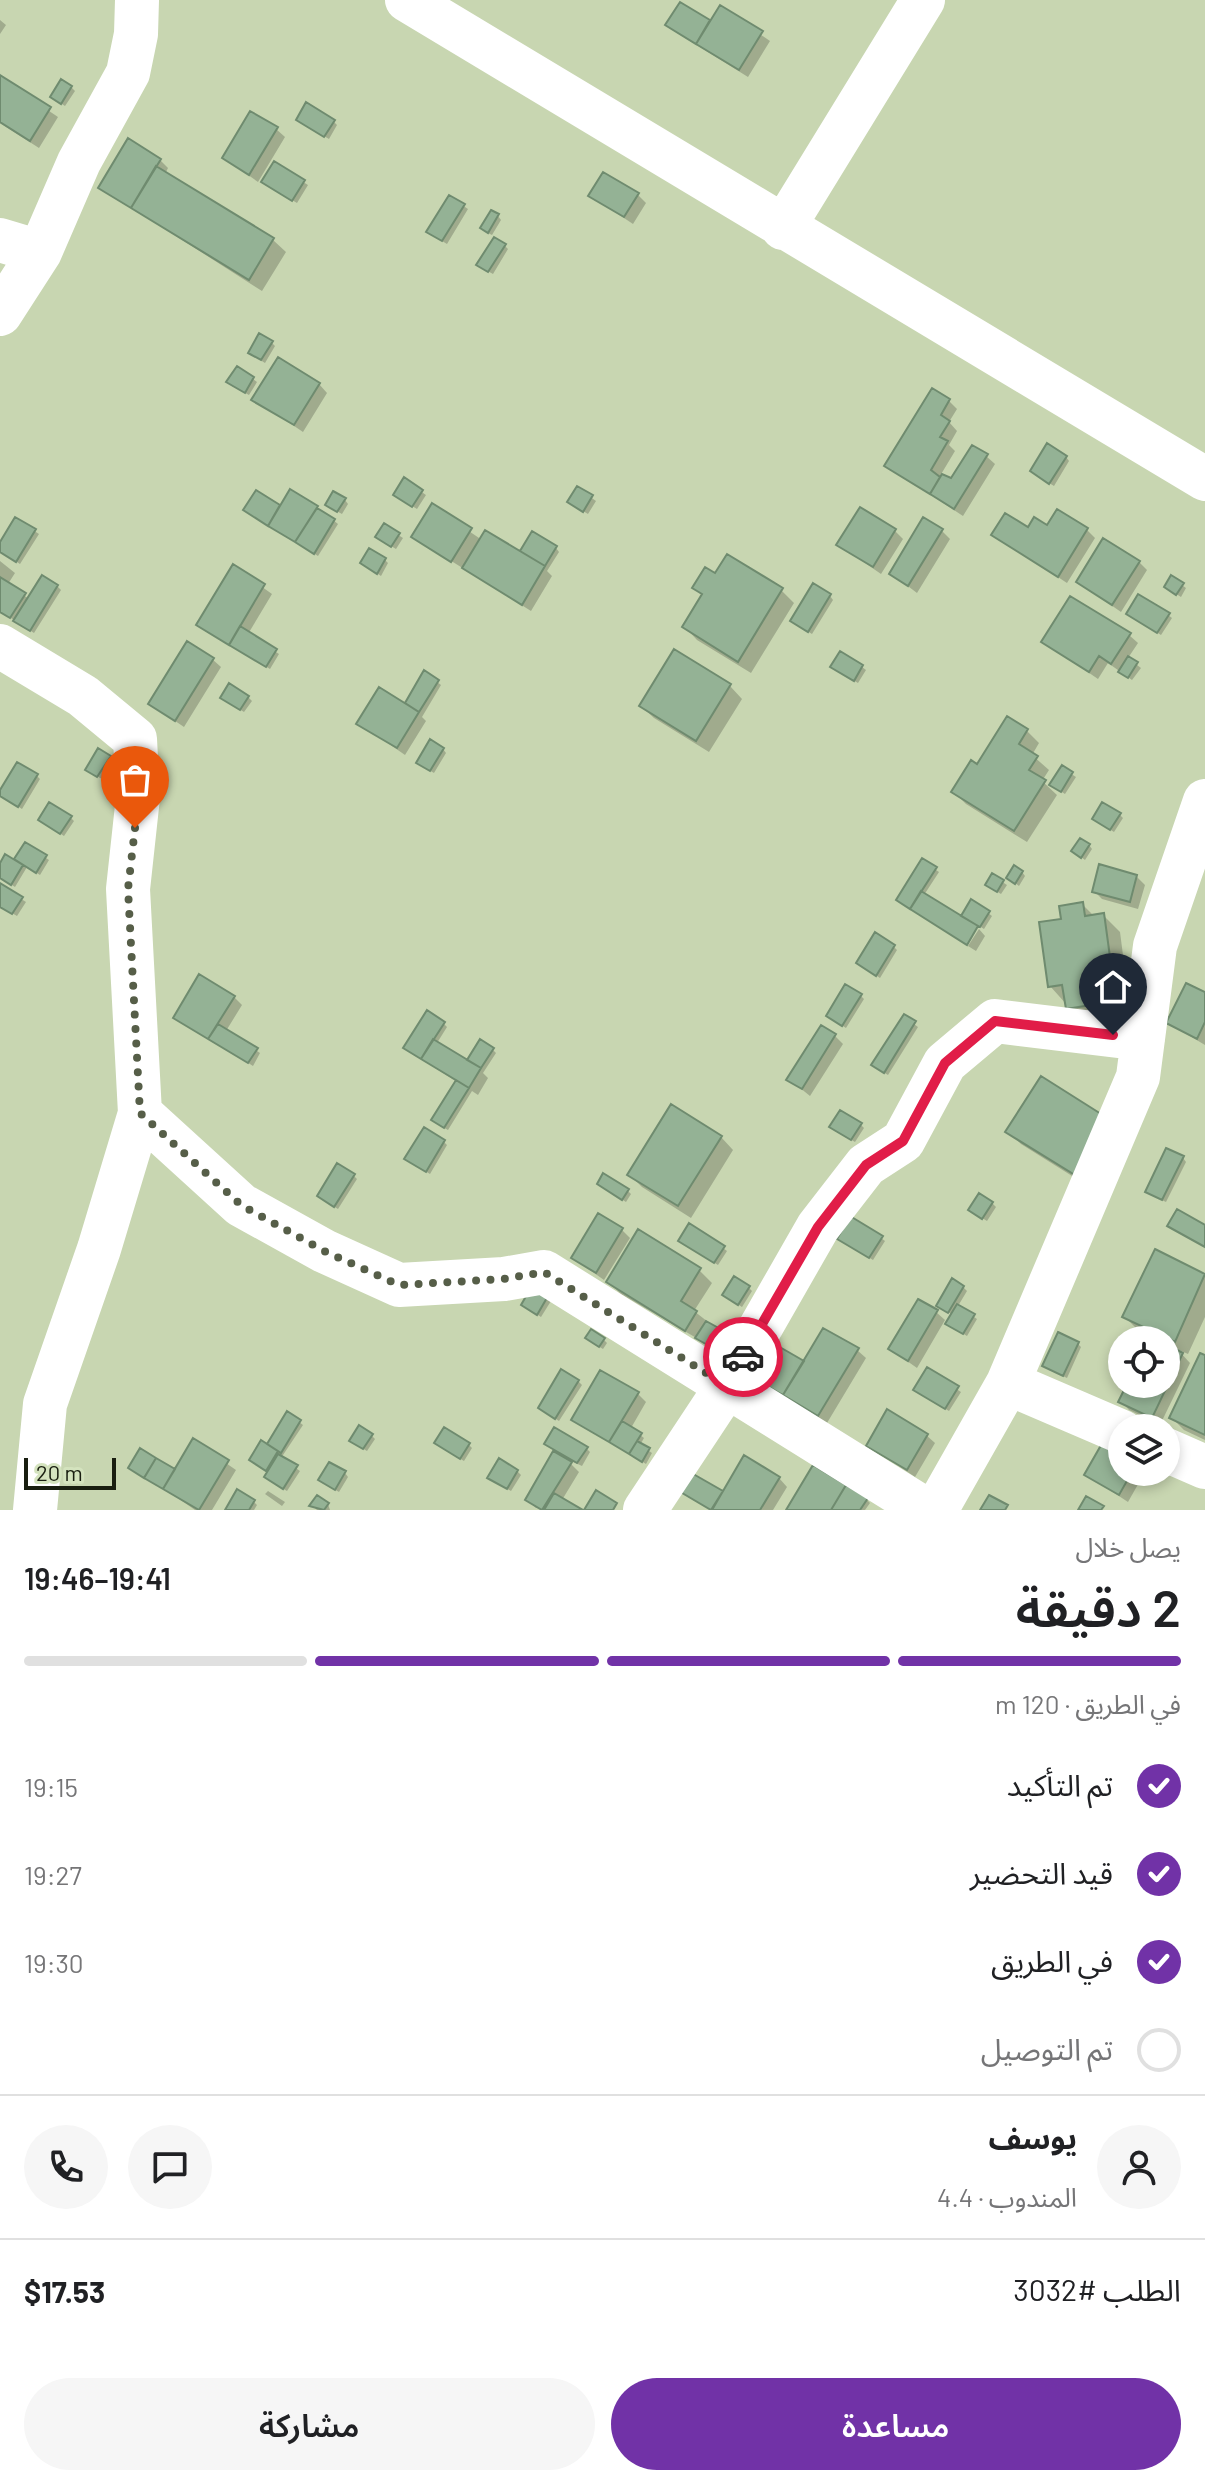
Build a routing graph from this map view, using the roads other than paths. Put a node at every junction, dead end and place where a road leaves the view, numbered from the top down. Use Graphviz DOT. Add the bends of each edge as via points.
graph roads {
  1 [pos="137,0"];
  2 [pos="407,0"];
  3 [pos="923,0"];
  4 [pos="783,228"];
  5 [pos="20,246"];
  6 [pos="0,314"];
  7 [pos="1205,479"];
  8 [pos="0,646"];
  9 [pos="1205,801"];
  10 [pos="1143,1039"];
  11 [pos="140,1113"];
  12 [pos="1008,1383"];
  13 [pos="727,1386"];
  14 [pos="1108,1426"];
  15 [pos="1180,1456"];
  16 [pos="1205,1467"];
  17 [pos="35,1510"];
  18 [pos="645,1510"];
  19 [pos="926,1510"];
  20 [pos="936,1510"];
  1 -- 5 [label="street" via="128,73 79,162"];
  2 -- 4 [label="street"];
  3 -- 4 [label="street"];
  4 -- 7 [label="street"];
  5 -- 6 [label="street"];
  8 -- 11 [label="street" via="83,696 135,739 138,797 128,889"];
  9 -- 10 [label="street" via="1155,946"];
  10 -- 12 [label="street" via="1138,1077"];
  10 -- 13 [label="street" via="995,1021 945,1063 903,1141 866,1165 818,1227"];
  11 -- 13 [label="street" via="241,1205 324,1251 399,1285 544,1272"];
  11 -- 17 [label="street" via="45,1404"];
  12 -- 14 [label="street"];
  12 -- 20 [label="street"];
  13 -- 18 [label="street"];
  13 -- 19 [label="street"];
  15 -- 16 [label="street"];
}
